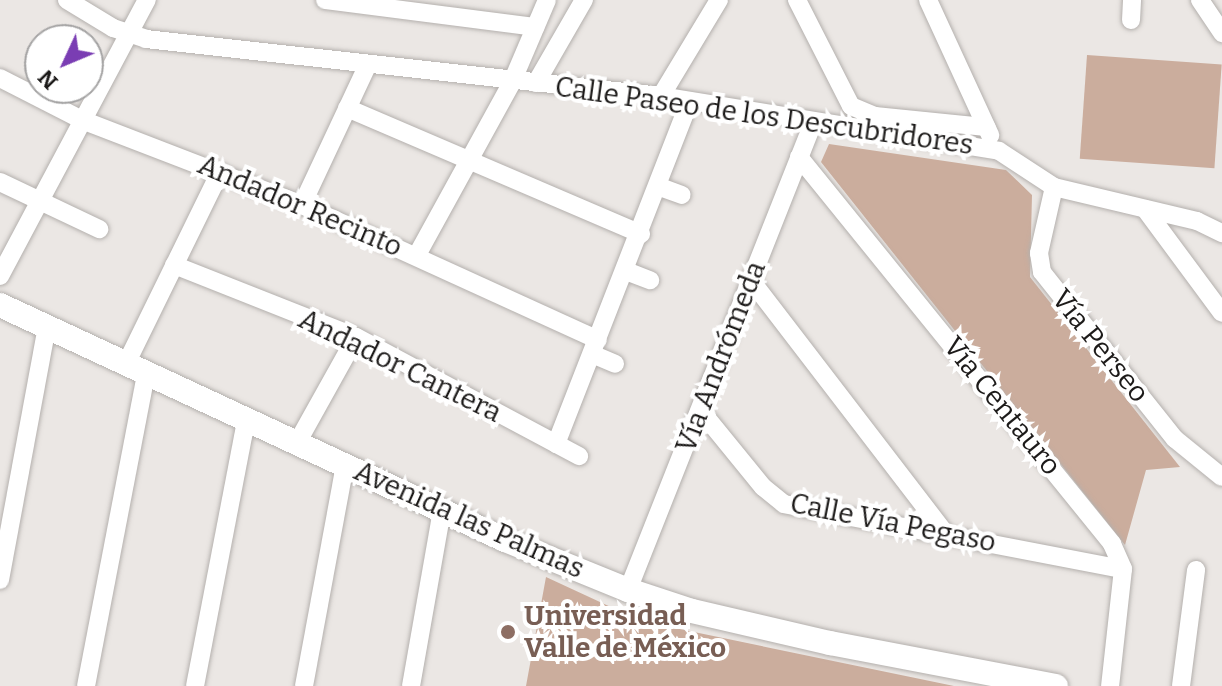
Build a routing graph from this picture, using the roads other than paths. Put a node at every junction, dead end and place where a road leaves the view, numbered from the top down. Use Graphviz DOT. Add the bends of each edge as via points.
graph roads {
  1 [pos="67,0"];
  2 [pos="147,0"];
  3 [pos="325,0"];
  4 [pos="547,0"];
  5 [pos="584,0"];
  6 [pos="719,0"];
  7 [pos="797,0"];
  8 [pos="928,0"];
  9 [pos="1132,0"];
  10 [pos="1200,0"];
  11 [pos="1131,20"];
  12 [pos="535,27"];
  13 [pos="1222,33"];
  14 [pos="127,35"];
  15 [pos="367,66"];
  16 [pos="0,78"];
  17 [pos="512,82"];
  18 [pos="536,83"];
  19 [pos="661,96"];
  20 [pos="690,101"];
  21 [pos="347,108"];
  22 [pos="82,120"];
  23 [pos="813,123"];
  24 [pos="986,127"];
  25 [pos="999,151"];
  26 [pos="799,157"];
  27 [pos="470,164"];
  28 [pos="220,172"];
  29 [pos="0,182"];
  30 [pos="660,187"];
  31 [pos="1054,187"];
  32 [pos="682,195"];
  33 [pos="39,201"];
  34 [pos="302,205"];
  35 [pos="1145,209"];
  36 [pos="1222,217"];
  37 [pos="1197,221"];
  38 [pos="99,229"];
  39 [pos="1222,233"];
  40 [pos="641,234"];
  41 [pos="417,255"];
  42 [pos="174,265"];
  43 [pos="626,271"];
  44 [pos="0,276"];
  45 [pos="750,279"];
  46 [pos="650,280"];
  47 [pos="0,305"];
  48 [pos="1222,313"];
  49 [pos="47,327"];
  50 [pos="356,337"];
  51 [pos="595,347"];
  52 [pos="615,364"];
  53 [pos="136,368"];
  54 [pos="701,411"];
  55 [pos="246,420"];
  56 [pos="297,443"];
  57 [pos="556,444"];
  58 [pos="579,456"];
  59 [pos="345,465"];
  60 [pos="1222,477"];
  61 [pos="442,510"];
  62 [pos="944,532"];
  63 [pos="1123,569"];
  64 [pos="1196,570"];
  65 [pos="0,580"];
  66 [pos="628,590"];
  67 [pos="1038,684"];
  68 [pos="86,686"];
  69 [pos="195,686"];
  70 [pos="304,686"];
  71 [pos="411,686"];
  72 [pos="1110,686"];
  73 [pos="1181,686"];
  1 -- 14 [label="street"];
  2 -- 14 [label="street"];
  3 -- 12 [label="street"];
  4 -- 12 [label="street"];
  5 -- 18 [label="street"];
  6 -- 19 [label="street"];
  7 -- 24 [label="street" via="842,97 860,112"];
  8 -- 24 [label="street"];
  9 -- 11 [label="street"];
  10 -- 13 [label="street"];
  12 -- 17 [label="street"];
  14 -- 15 [label="street, Calle Paseo de los Descubridores"];
  14 -- 22 [label="street"];
  15 -- 17 [label="street, Calle Paseo de los Descubridores"];
  15 -- 21 [label="street"];
  16 -- 22 [label="street, Andador Recinto"];
  17 -- 18 [label="street, Calle Paseo de los Descubridores"];
  17 -- 27 [label="street"];
  18 -- 19 [label="street, Calle Paseo de los Descubridores"];
  19 -- 20 [label="street, Calle Paseo de los Descubridores"];
  20 -- 23 [label="street, Calle Paseo de los Descubridores"];
  20 -- 30 [label="street"];
  21 -- 27 [label="street"];
  21 -- 34 [label="street"];
  22 -- 28 [label="street, Andador Recinto"];
  22 -- 33 [label="street"];
  23 -- 25 [label="street, Calle Paseo de los Descubridores"];
  23 -- 26 [label="street, Vía Andrómeda"];
  24 -- 25 [label="street"];
  25 -- 31 [label="street, Calle Paseo de los Descubridores"];
  26 -- 45 [label="street, Vía Andrómeda"];
  26 -- 63 [label="street, Vía Centauro" via="1085,508"];
  27 -- 40 [label="street"];
  27 -- 41 [label="street"];
  28 -- 34 [label="street, Andador Recinto"];
  28 -- 42 [label="street"];
  29 -- 33 [label="street"];
  30 -- 32 [label="street"];
  30 -- 40 [label="street"];
  31 -- 35 [label="street, Calle Paseo de los Descubridores"];
  31 -- 60 [label="street, Vía Perseo" via="1039,253 1042,272 1175,439"];
  33 -- 38 [label="street"];
  33 -- 44 [label="street"];
  34 -- 41 [label="street, Andador Recinto"];
  35 -- 37 [label="street, Calle Paseo de los Descubridores"];
  35 -- 48 [label="street"];
  36 -- 37 [label="street, Calle Paseo de los Descubridores"];
  37 -- 39 [label="street, Calle Paseo de los Descubridores"];
  40 -- 43 [label="street"];
  41 -- 51 [label="street, Andador Recinto"];
  42 -- 50 [label="street, Andador Cantera"];
  42 -- 53 [label="street"];
  43 -- 46 [label="street"];
  43 -- 51 [label="street"];
  45 -- 54 [label="street, Vía Andrómeda"];
  45 -- 62 [label="street"];
  47 -- 49 [label="street, Avenida las Palmas"];
  49 -- 53 [label="street, Avenida las Palmas"];
  49 -- 65 [label="street"];
  50 -- 56 [label="street"];
  50 -- 57 [label="street, Andador Cantera"];
  51 -- 52 [label="street, Andador Recinto"];
  51 -- 57 [label="street"];
  53 -- 55 [label="street, Avenida las Palmas"];
  53 -- 68 [label="street"];
  54 -- 62 [label="street, Calle Vía Pegaso" via="763,487 784,504"];
  54 -- 66 [label="street, Vía Andrómeda"];
  55 -- 56 [label="street, Avenida las Palmas"];
  55 -- 69 [label="street"];
  56 -- 59 [label="street, Avenida las Palmas"];
  57 -- 58 [label="street, Andador Cantera"];
  59 -- 61 [label="street, Avenida las Palmas"];
  59 -- 70 [label="street"];
  61 -- 66 [label="street, Avenida las Palmas"];
  61 -- 71 [label="street"];
  62 -- 63 [label="street, Calle Vía Pegaso"];
  63 -- 72 [label="street"];
  64 -- 73 [label="street"];
  66 -- 67 [label="street, Avenida las Palmas" via="692,611 830,643"];
}
